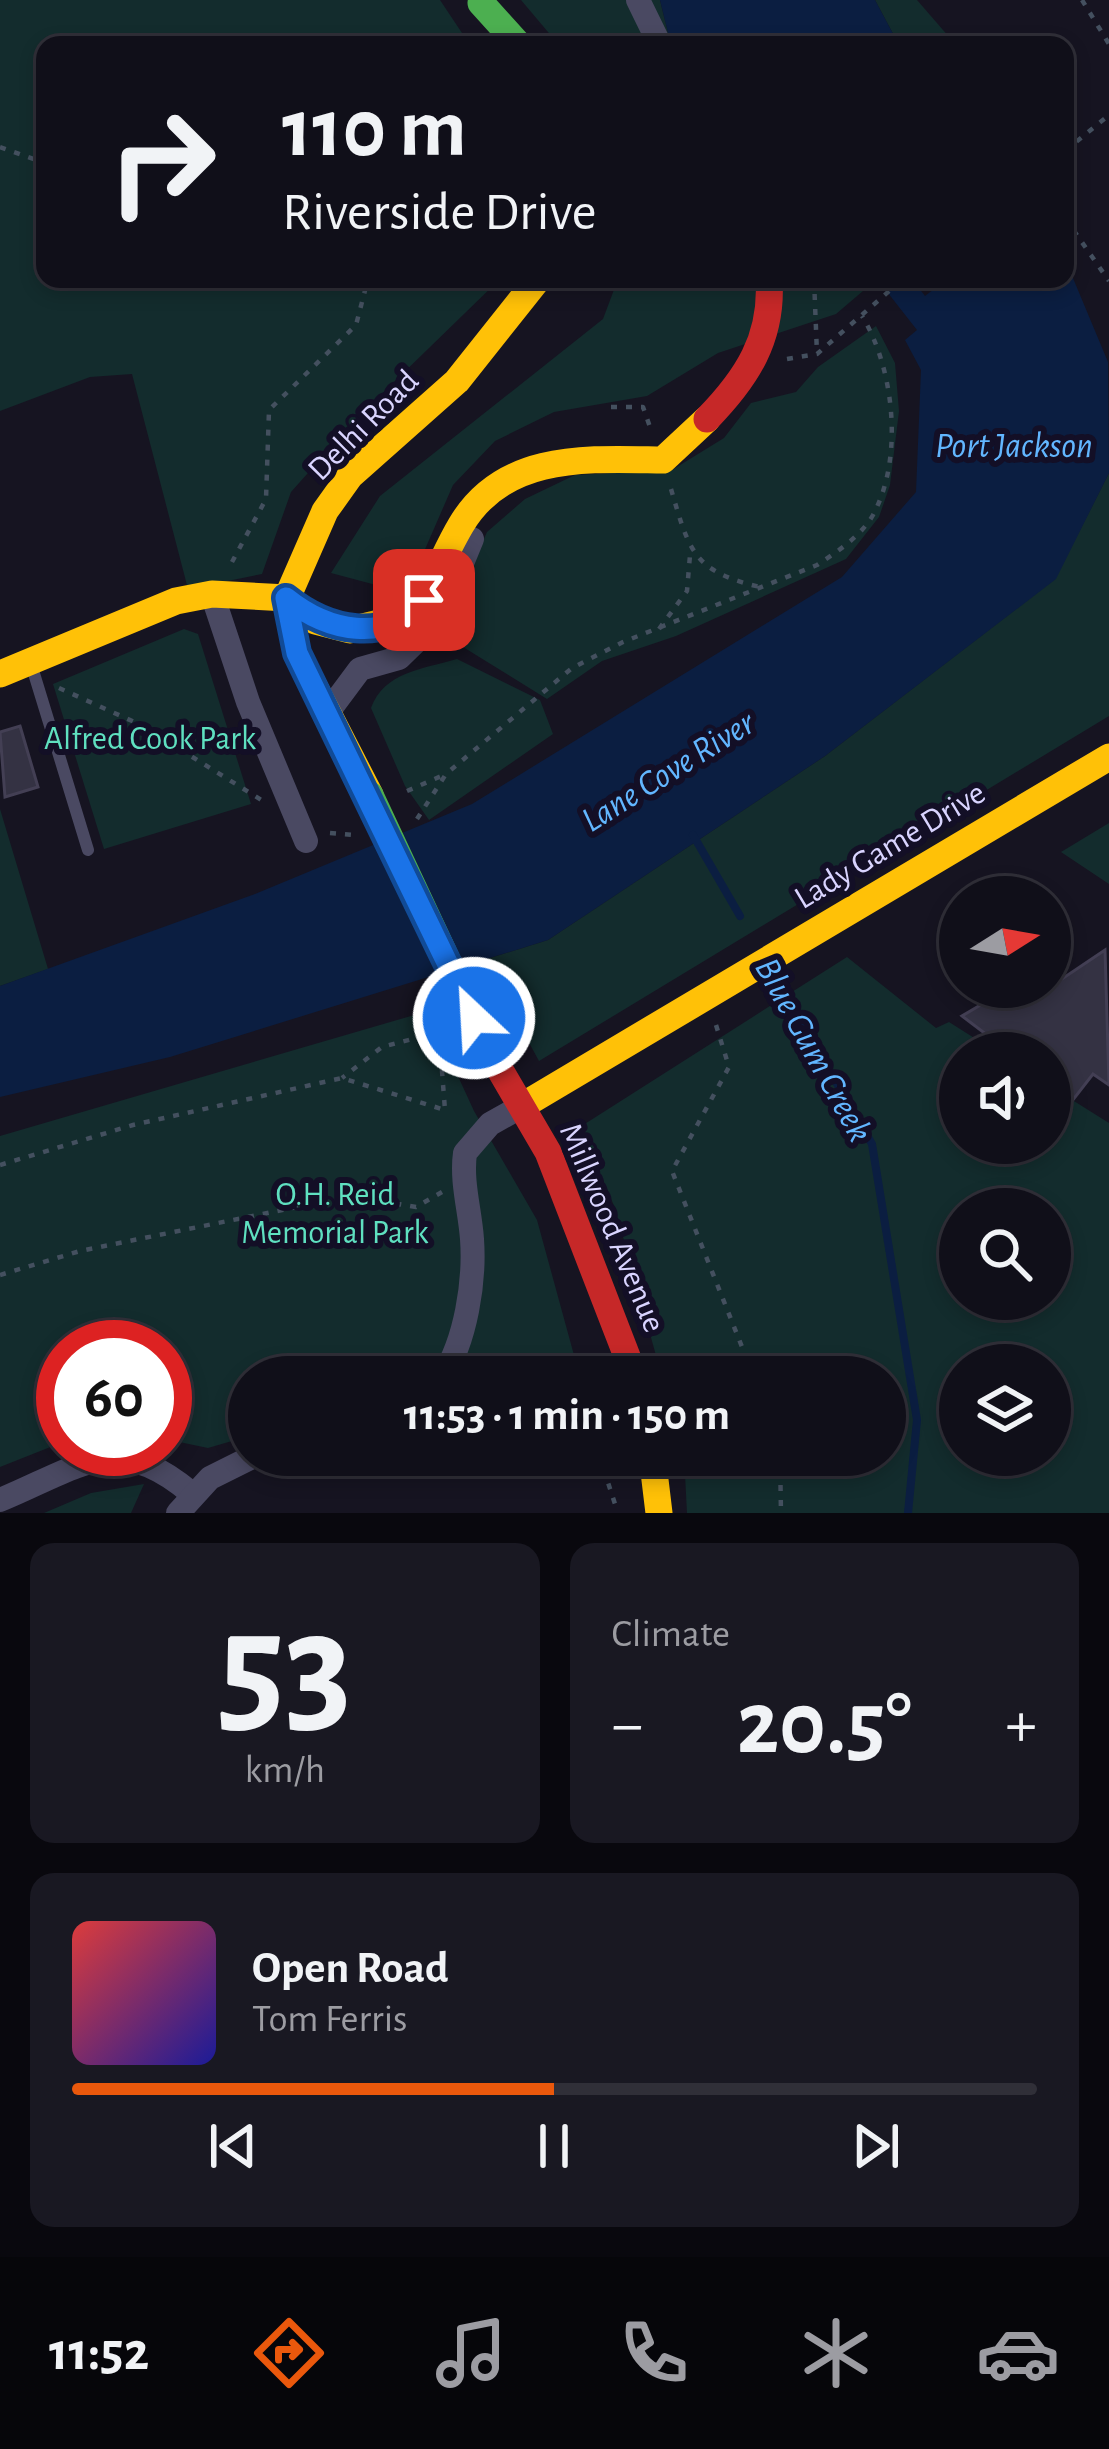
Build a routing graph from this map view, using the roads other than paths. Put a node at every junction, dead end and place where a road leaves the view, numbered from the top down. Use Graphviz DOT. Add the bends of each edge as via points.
graph roads {
  1 [pos="638,0"];
  2 [pos="480,2"];
  3 [pos="500,36"];
  4 [pos="511,36"];
  5 [pos="656,36"];
  6 [pos="531,288"];
  7 [pos="557,288"];
  8 [pos="771,288"];
  9 [pos="457,381"];
  10 [pos="563,460"];
  11 [pos="221,594"];
  12 [pos="286,598"];
  13 [pos="33,671"];
  14 [pos="0,674"];
  15 [pos="328,712"];
  16 [pos="1109,757"];
  17 [pos="306,841"];
  18 [pos="88,850"];
  19 [pos="522,1106"];
  20 [pos="453,1356"];
  21 [pos="626,1356"];
  22 [pos="228,1474"];
  23 [pos="655,1476"];
  24 [pos="0,1500"];
  25 [pos="185,1503"];
  26 [pos="659,1513"];
  1 -- 5 [label="street"];
  2 -- 3 [label="main road"];
  2 -- 4 [label="main road"];
  6 -- 9 [label="main road, Delhi Road"];
  7 -- 9 [label="main road, Delhi Road" via="535,323"];
  8 -- 10 [label="main road" via="776,312 752,366 663,460"];
  9 -- 12 [label="main road, Delhi Road" via="350,476"];
  10 -- 12 [label="main road" via="506,474 483,492 411,615 350,630 315,621"];
  10 -- 15 [label="street" via="495,506 475,531 439,619 399,658 360,669"];
  11 -- 12 [label="main road"];
  11 -- 13 [label="main road" via="176,601"];
  11 -- 17 [label="street" via="248,702"];
  12 -- 15 [label="main road" via="297,653"];
  13 -- 14 [label="main road"];
  13 -- 18 [label="lane"];
  15 -- 19 [label="main road, bridge" via="501,1049"];
  16 -- 19 [label="main road, Lady Game Drive"];
  19 -- 20 [label="street" via="470,1143 469,1285"];
  19 -- 21 [label="main road, Millwood Avenue" via="553,1164"];
  22 -- 25 [label="street"];
  23 -- 26 [label="main road"];
  24 -- 25 [label="street" via="114,1456 150,1462"];
}
